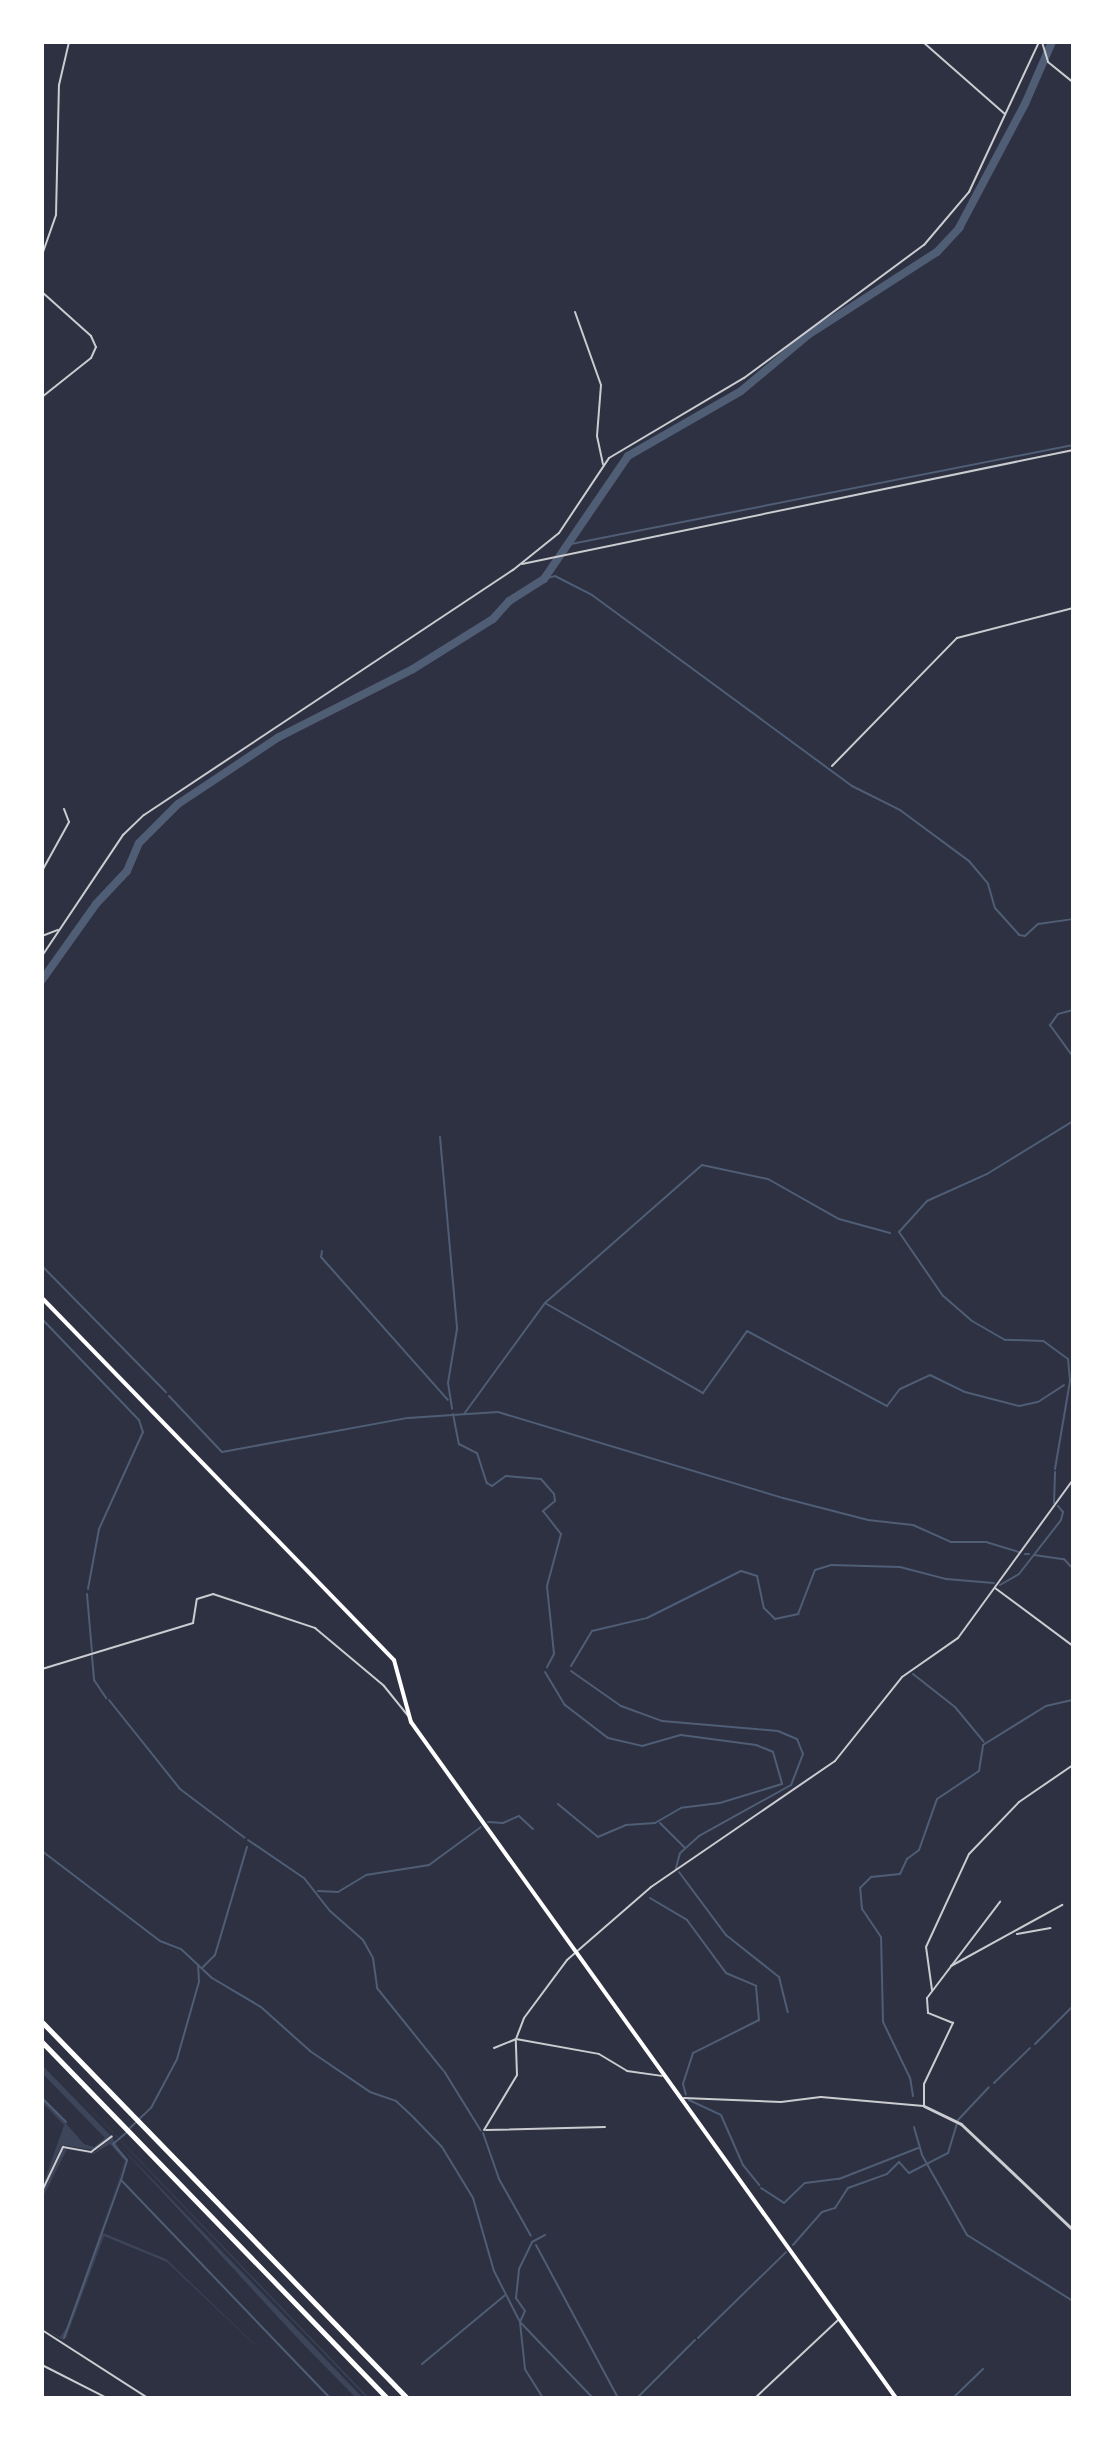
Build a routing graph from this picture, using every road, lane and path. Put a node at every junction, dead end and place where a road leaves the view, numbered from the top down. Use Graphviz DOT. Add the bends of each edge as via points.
graph roads {
  1 [pos="69,42"];
  2 [pos="923,42"];
  3 [pos="1040,42"];
  4 [pos="1073,82"];
  5 [pos="1005,114"];
  6 [pos="42,255"];
  7 [pos="42,292"];
  8 [pos="575,312"];
  9 [pos="42,397"];
  10 [pos="1073,450"];
  11 [pos="603,464"];
  12 [pos="521,564"];
  13 [pos="1073,608"];
  14 [pos="832,766"];
  15 [pos="64,809"];
  16 [pos="42,871"];
  17 [pos="59,930"];
  18 [pos="42,936"];
  19 [pos="42,956"];
  20 [pos="42,1298"];
  21 [pos="1073,1480"];
  22 [pos="994,1587"];
  23 [pos="1073,1646"];
  24 [pos="42,1669"];
  25 [pos="408,1716"];
  26 [pos="1073,1765"];
  27 [pos="1000,1902"];
  28 [pos="1062,1905"];
  29 [pos="1050,1928"];
  30 [pos="1012,1935"];
  31 [pos="576,1951"];
  32 [pos="949,1967"];
  33 [pos="932,1991"];
  34 [pos="42,2022"];
  35 [pos="516,2039"];
  36 [pos="42,2042"];
  37 [pos="494,2048"];
  38 [pos="667,2077"];
  39 [pos="682,2098"];
  40 [pos="924,2106"];
  41 [pos="605,2127"];
  42 [pos="112,2136"];
  43 [pos="42,2191"];
  44 [pos="1073,2230"];
  45 [pos="839,2319"];
  46 [pos="42,2330"];
  47 [pos="42,2365"];
  48 [pos="107,2398"];
  49 [pos="148,2398"];
  50 [pos="387,2398"];
  51 [pos="407,2398"];
  52 [pos="755,2398"];
  53 [pos="896,2398"];
  1 -- 6 [label="street" via="59,85 55,223"];
  2 -- 5 [label="street"];
  3 -- 4 [label="street" via="1048,62"];
  3 -- 5 [label="street"];
  5 -- 11 [label="street" via="969,192 924,245 744,378"];
  7 -- 9 [label="street" via="91,336 96,347 91,358"];
  8 -- 11 [label="street" via="601,385 597,436"];
  10 -- 12 [label="street"];
  11 -- 12 [label="street" via="559,533"];
  12 -- 17 [label="street" via="144,815 123,835"];
  13 -- 14 [label="street" via="957,638"];
  15 -- 16 [label="street" via="69,822"];
  17 -- 18 [label="street"];
  17 -- 19 [label="street"];
  20 -- 25 [label="main road" via="394,1660"];
  21 -- 22 [label="street"];
  22 -- 23 [label="street"];
  22 -- 31 [label="street" via="958,1638 902,1677 835,1761 651,1887"];
  24 -- 25 [label="street" via="193,1623 197,1599 213,1594 315,1628 384,1686"];
  25 -- 31 [label="main road"];
  26 -- 33 [label="street" via="1019,1802 969,1854 926,1947"];
  27 -- 32 [label="street"];
  28 -- 30 [label="street"];
  29 -- 30 [label="street"];
  30 -- 32 [label="street"];
  31 -- 35 [label="street" via="524,2018"];
  31 -- 38 [label="main road"];
  32 -- 33 [label="street"];
  33 -- 40 [label="street" via="928,2013 953,2023 924,2084"];
  34 -- 51 [label="highway"];
  35 -- 37 [label="street"];
  35 -- 38 [label="street" via="599,2054 627,2071"];
  35 -- 41 [label="street" via="517,2075 484,2130"];
  36 -- 50 [label="highway"];
  38 -- 39 [label="main road"];
  39 -- 40 [label="street" via="781,2102 821,2097"];
  39 -- 45 [label="main road"];
  40 -- 44 [label="street" via="961,2124"];
  42 -- 43 [label="street" via="91,2152 63,2147"];
  45 -- 52 [label="street"];
  45 -- 53 [label="main road"];
  46 -- 49 [label="street"];
  47 -- 48 [label="street"];
}
